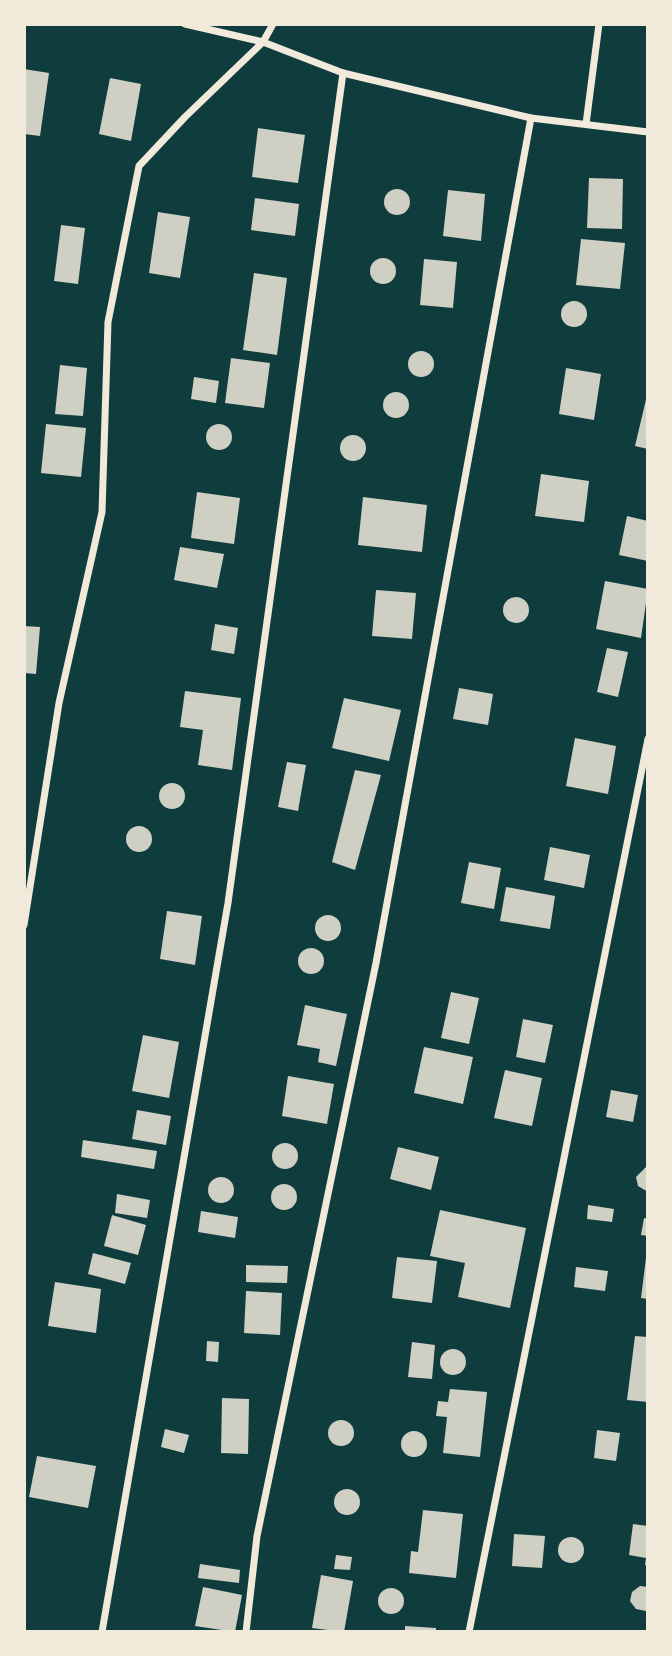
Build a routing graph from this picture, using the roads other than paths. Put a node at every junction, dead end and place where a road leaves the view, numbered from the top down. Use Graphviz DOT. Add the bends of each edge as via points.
graph roads {
  1 [pos="185,24"];
  2 [pos="273,24"];
  3 [pos="599,24"];
  4 [pos="263,41"];
  5 [pos="343,73"];
  6 [pos="531,118"];
  7 [pos="586,124"];
  8 [pos="648,132"];
  9 [pos="648,739"];
  10 [pos="24,925"];
  11 [pos="102,1632"];
  12 [pos="246,1632"];
  13 [pos="469,1632"];
  1 -- 4 [label="street"];
  2 -- 4 [label="street"];
  3 -- 7 [label="street"];
  4 -- 5 [label="street"];
  4 -- 10 [label="street" via="139,166 108,322 102,512 59,703"];
  5 -- 6 [label="street"];
  5 -- 11 [label="street" via="228,904"];
  6 -- 7 [label="street"];
  6 -- 12 [label="street" via="376,964 257,1536"];
  7 -- 8 [label="street"];
  9 -- 13 [label="street"];
}
